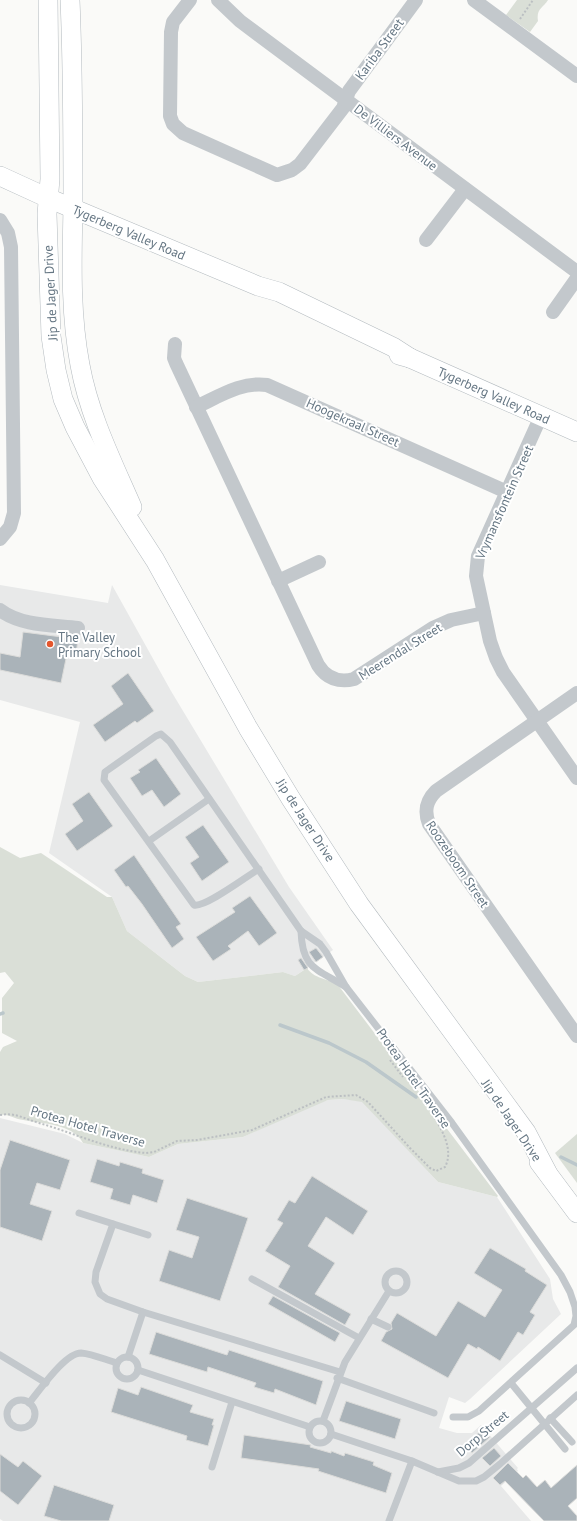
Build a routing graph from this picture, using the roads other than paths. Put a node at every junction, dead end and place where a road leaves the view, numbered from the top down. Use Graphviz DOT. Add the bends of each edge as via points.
graph roads {
  1 [pos="48,0"];
  2 [pos="70,0"];
  3 [pos="190,0"];
  4 [pos="218,0"];
  5 [pos="416,0"];
  6 [pos="474,0"];
  7 [pos="577,76"];
  8 [pos="346,100"];
  9 [pos="0,176"];
  10 [pos="465,189"];
  11 [pos="48,198"];
  12 [pos="73,208"];
  13 [pos="0,220"];
  14 [pos="426,240"];
  15 [pos="577,272"];
  16 [pos="577,278"];
  17 [pos="553,312"];
  18 [pos="175,344"];
  19 [pos="13,355"];
  20 [pos="0,360"];
  21 [pos="196,407"];
  22 [pos="541,416"];
  23 [pos="577,432"];
  24 [pos="507,492"];
  25 [pos="5,528"];
  26 [pos="0,539"];
  27 [pos="155,560"];
  28 [pos="320,562"];
  29 [pos="278,581"];
  30 [pos="0,610"];
  31 [pos="484,613"];
  32 [pos="78,628"];
  33 [pos="577,693"];
  34 [pos="537,721"];
  35 [pos="577,778"];
  36 [pos="209,799"];
  37 [pos="149,841"];
  38 [pos="259,869"];
  39 [pos="301,931"];
  40 [pos="346,987"];
  41 [pos="577,1036"];
  42 [pos="79,1212"];
  43 [pos="577,1213"];
  44 [pos="113,1224"];
  45 [pos="148,1235"];
  46 [pos="252,1279"];
  47 [pos="389,1291"];
  48 [pos="143,1312"];
  49 [pos="371,1319"];
  50 [pos="388,1327"];
  51 [pos="359,1338"];
  52 [pos="0,1355"];
  53 [pos="128,1357"];
  54 [pos="117,1363"];
  55 [pos="577,1368"];
  56 [pos="138,1370"];
  57 [pos="339,1375"];
  58 [pos="46,1383"];
  59 [pos="511,1383"];
  60 [pos="577,1395"];
  61 [pos="232,1402"];
  62 [pos="29,1403"];
  63 [pos="531,1407"];
  64 [pos="434,1413"];
  65 [pos="453,1417"];
  66 [pos="550,1418"];
  67 [pos="323,1421"];
  68 [pos="544,1424"];
  69 [pos="310,1427"];
  70 [pos="331,1434"];
  71 [pos="572,1442"];
  72 [pos="564,1449"];
  73 [pos="412,1461"];
  74 [pos="212,1467"];
  75 [pos="438,1472"];
  76 [pos="389,1521"];
  1 -- 11 [label="main road, Jip de Jager Drive"];
  2 -- 12 [label="main road, Jip de Jager Drive"];
  3 -- 8 [label="street, Kariba Street" via="173,22 170,32 170,116 173,124 183,133 277,175 300,164 343,108"];
  4 -- 8 [label="street, De Villiers Avenue" via="240,21"];
  5 -- 8 [label="street, Kariba Street" via="349,91"];
  6 -- 7 [label="street"];
  8 -- 10 [label="street, De Villiers Avenue"];
  9 -- 11 [label="main road, Tygerberg Valley Road"];
  10 -- 14 [label="street"];
  10 -- 15 [label="street, De Villiers Avenue"];
  11 -- 12 [label="main road, Tygerberg Valley Road"];
  11 -- 27 [label="main road, Jip de Jager Drive" via="50,336 64,398 75,427 102,478"];
  12 -- 22 [label="main road, Tygerberg Valley Road" via="258,286 274,298 352,337 410,358"];
  12 -- 27 [label="main road, Jip de Jager Drive" via="71,226 74,324 80,366 87,395 107,451"];
  13 -- 19 [label="street" via="8,233 11,247"];
  16 -- 17 [label="street"];
  18 -- 21 [label="street, Meerendal Street" via="174,358"];
  19 -- 20 [label="street"];
  19 -- 25 [label="street" via="14,514"];
  21 -- 24 [label="street, Hoogekraal Street" via="242,386 267,385"];
  21 -- 29 [label="street, Meerendal Street"];
  22 -- 23 [label="main road, Tygerberg Valley Road"];
  22 -- 24 [label="street, Vrymansfontein Street"];
  24 -- 31 [label="street, Vrymansfontein Street" via="477,560 476,576"];
  25 -- 26 [label="street"];
  27 -- 43 [label="main road, Jip de Jager Drive" via="248,728 291,799 360,904 478,1067 497,1089 526,1132 547,1172"];
  28 -- 29 [label="street"];
  29 -- 31 [label="street, Meerendal Street" via="318,665 330,677 341,681 360,677 433,628 451,620"];
  30 -- 32 [label="street" via="20,621"];
  31 -- 34 [label="street, Vrymansfontein Street" via="499,665"];
  33 -- 34 [label="street, Roozeboom Street"];
  34 -- 35 [label="street, Vrymansfontein Street"];
  34 -- 41 [label="street, Roozeboom Street" via="436,791 427,804 426,817"];
  36 -- 37 [label="lane"];
  36 -- 37 [label="lane" via="170,742 161,734 108,768 103,776 104,780"];
  36 -- 38 [label="lane"];
  37 -- 38 [label="lane" via="194,905 198,906 208,901"];
  38 -- 39 [label="lane"];
  39 -- 40 [label="lane" via="320,944"];
  39 -- 40 [label="lane" via="301,947 312,966"];
  40 -- 59 [label="lane" via="505,1196 561,1275 570,1292 576,1316 574,1325"];
  42 -- 44 [label="lane"];
  44 -- 45 [label="lane"];
  44 -- 48 [label="lane" via="96,1272 96,1290 107,1299"];
  46 -- 51 [label="lane"];
  47 -- 49 [label="lane"];
  48 -- 53 [label="lane"];
  48 -- 57 [label="lane"];
  49 -- 50 [label="lane"];
  49 -- 51 [label="lane"];
  51 -- 57 [label="lane"];
  52 -- 58 [label="lane"];
  53 -- 54 [label="lane" via="123,1357"];
  53 -- 56 [label="lane" via="136,1361"];
  54 -- 56 [label="lane" via="116,1370 123,1378 130,1378"];
  54 -- 58 [label="lane" via="82,1353 74,1354 62,1363"];
  55 -- 63 [label="lane, Dorp Street"];
  56 -- 61 [label="lane"];
  57 -- 64 [label="lane"];
  57 -- 67 [label="lane"];
  58 -- 62 [label="lane"];
  59 -- 63 [label="lane"];
  59 -- 65 [label="lane" via="474,1415"];
  60 -- 66 [label="lane"];
  61 -- 69 [label="lane"];
  61 -- 74 [label="lane"];
  63 -- 68 [label="lane"];
  63 -- 75 [label="lane, Dorp Street" via="469,1463 459,1468"];
  66 -- 68 [label="lane"];
  66 -- 71 [label="lane"];
  67 -- 69 [label="lane" via="317,1421"];
  67 -- 70 [label="lane" via="330,1428"];
  68 -- 72 [label="lane"];
  68 -- 75 [label="lane" via="500,1464 476,1481 459,1481"];
  69 -- 70 [label="lane" via="311,1438 316,1442 324,1442"];
  70 -- 73 [label="lane"];
  73 -- 75 [label="lane"];
  73 -- 76 [label="lane"];
}
